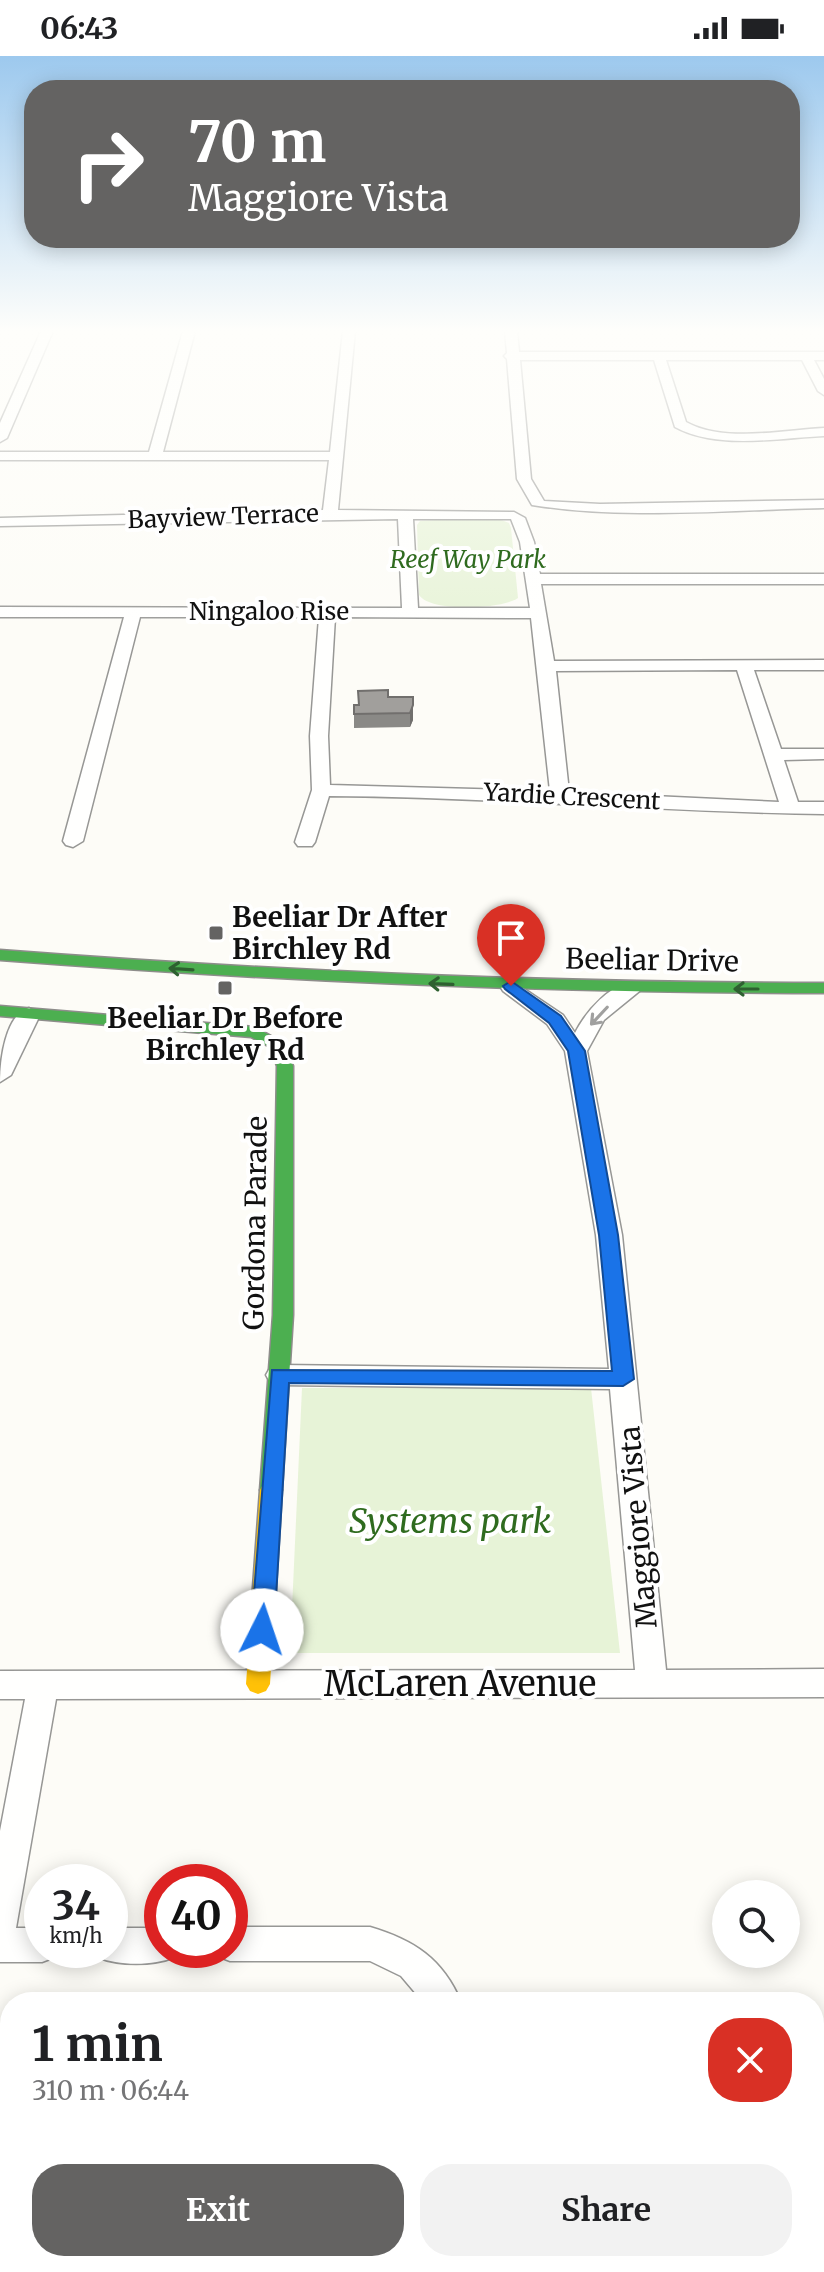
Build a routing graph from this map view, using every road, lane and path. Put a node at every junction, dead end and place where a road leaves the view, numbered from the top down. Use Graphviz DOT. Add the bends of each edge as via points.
graph roads {
  1 [pos="161,434"];
  2 [pos="339,434"];
  3 [pos="519,434"];
  4 [pos="0,456"];
  5 [pos="155,456"];
  6 [pos="337,456"];
  7 [pos="524,479"];
  8 [pos="517,495"];
  9 [pos="824,504"];
  10 [pos="542,511"];
  11 [pos="405,513"];
  12 [pos="511,513"];
  13 [pos="330,514"];
  14 [pos="0,522"];
  15 [pos="527,542"];
  16 [pos="531,579"];
  17 [pos="824,579"];
  18 [pos="0,612"];
  19 [pos="133,612"];
  20 [pos="327,612"];
  21 [pos="410,612"];
  22 [pos="538,613"];
  23 [pos="744,665"];
  24 [pos="824,665"];
  25 [pos="547,666"];
  26 [pos="824,754"];
  27 [pos="774,755"];
  28 [pos="321,790"];
  29 [pos="560,795"];
  30 [pos="824,808"];
  31 [pos="791,809"];
  32 [pos="73,841"];
  33 [pos="305,842"];
  34 [pos="0,955"];
  35 [pos="511,986"];
  36 [pos="824,988"];
  37 [pos="631,989"];
  38 [pos="0,1011"];
  39 [pos="29,1015"];
  40 [pos="576,1051"];
  41 [pos="0,1075"];
  42 [pos="280,1375"];
  43 [pos="623,1379"];
  44 [pos="824,1683"];
  45 [pos="258,1684"];
  46 [pos="652,1684"];
  47 [pos="0,1685"];
  48 [pos="43,1685"];
  49 [pos="0,1925"];
  50 [pos="248,1944"];
  51 [pos="0,1945"];
  52 [pos="24,1945"];
  53 [pos="437,1992"];
  1 -- 5 [label="street"];
  2 -- 6 [label="street"];
  3 -- 7 [label="street"];
  4 -- 5 [label="street"];
  5 -- 6 [label="street"];
  6 -- 13 [label="street"];
  7 -- 8 [label="street"];
  7 -- 10 [label="street"];
  9 -- 10 [label="street"];
  10 -- 12 [label="street, Bayview Terrace" via="516,502"];
  10 -- 15 [label="street"];
  11 -- 12 [label="street, Bayview Terrace"];
  11 -- 13 [label="street, Bayview Terrace"];
  11 -- 21 [label="street"];
  12 -- 15 [label="street"];
  13 -- 14 [label="street, Bayview Terrace"];
  15 -- 16 [label="street"];
  16 -- 17 [label="street"];
  16 -- 22 [label="street"];
  18 -- 19 [label="street, Ningaloo Rise"];
  19 -- 20 [label="street, Ningaloo Rise"];
  19 -- 32 [label="street"];
  20 -- 21 [label="street, Ningaloo Rise"];
  20 -- 28 [label="street"];
  21 -- 22 [label="street, Ningaloo Rise"];
  22 -- 25 [label="street"];
  23 -- 24 [label="street"];
  23 -- 25 [label="street"];
  23 -- 27 [label="street"];
  25 -- 29 [label="street"];
  26 -- 27 [label="street"];
  27 -- 31 [label="street"];
  28 -- 29 [label="street, Yardie Crescent"];
  28 -- 33 [label="street"];
  29 -- 31 [label="street, Yardie Crescent"];
  30 -- 31 [label="street, Yardie Crescent"];
  35 -- 34 [label="main road, Beeliar Drive, one-way"];
  35 -- 37 [label="main road, Beeliar Drive"];
  35 -- 40 [label="street" via="555,1020"];
  36 -- 37 [label="main road, Beeliar Drive, one-way"];
  37 -- 40 [label="street, one-way" via="595,1016"];
  38 -- 39 [label="main road, Gordona Parade"];
  39 -- 41 [label="street"];
  39 -- 42 [label="main road, Gordona Parade" via="228,1028 255,1032 277,1044 285,1066"];
  40 -- 43 [label="street, Maggiore Vista" via="609,1235"];
  42 -- 43 [label="street"];
  42 -- 45 [label="main road, Gordona Parade"];
  43 -- 46 [label="street, Maggiore Vista"];
  44 -- 46 [label="street, McLaren Avenue"];
  45 -- 46 [label="street, McLaren Avenue"];
  45 -- 48 [label="street, McLaren Avenue"];
  47 -- 48 [label="street, McLaren Avenue"];
  48 -- 49 [label="street"];
  50 -- 53 [label="street" via="370,1944 390,1949 424,1971"];
  51 -- 52 [label="street"];
}
